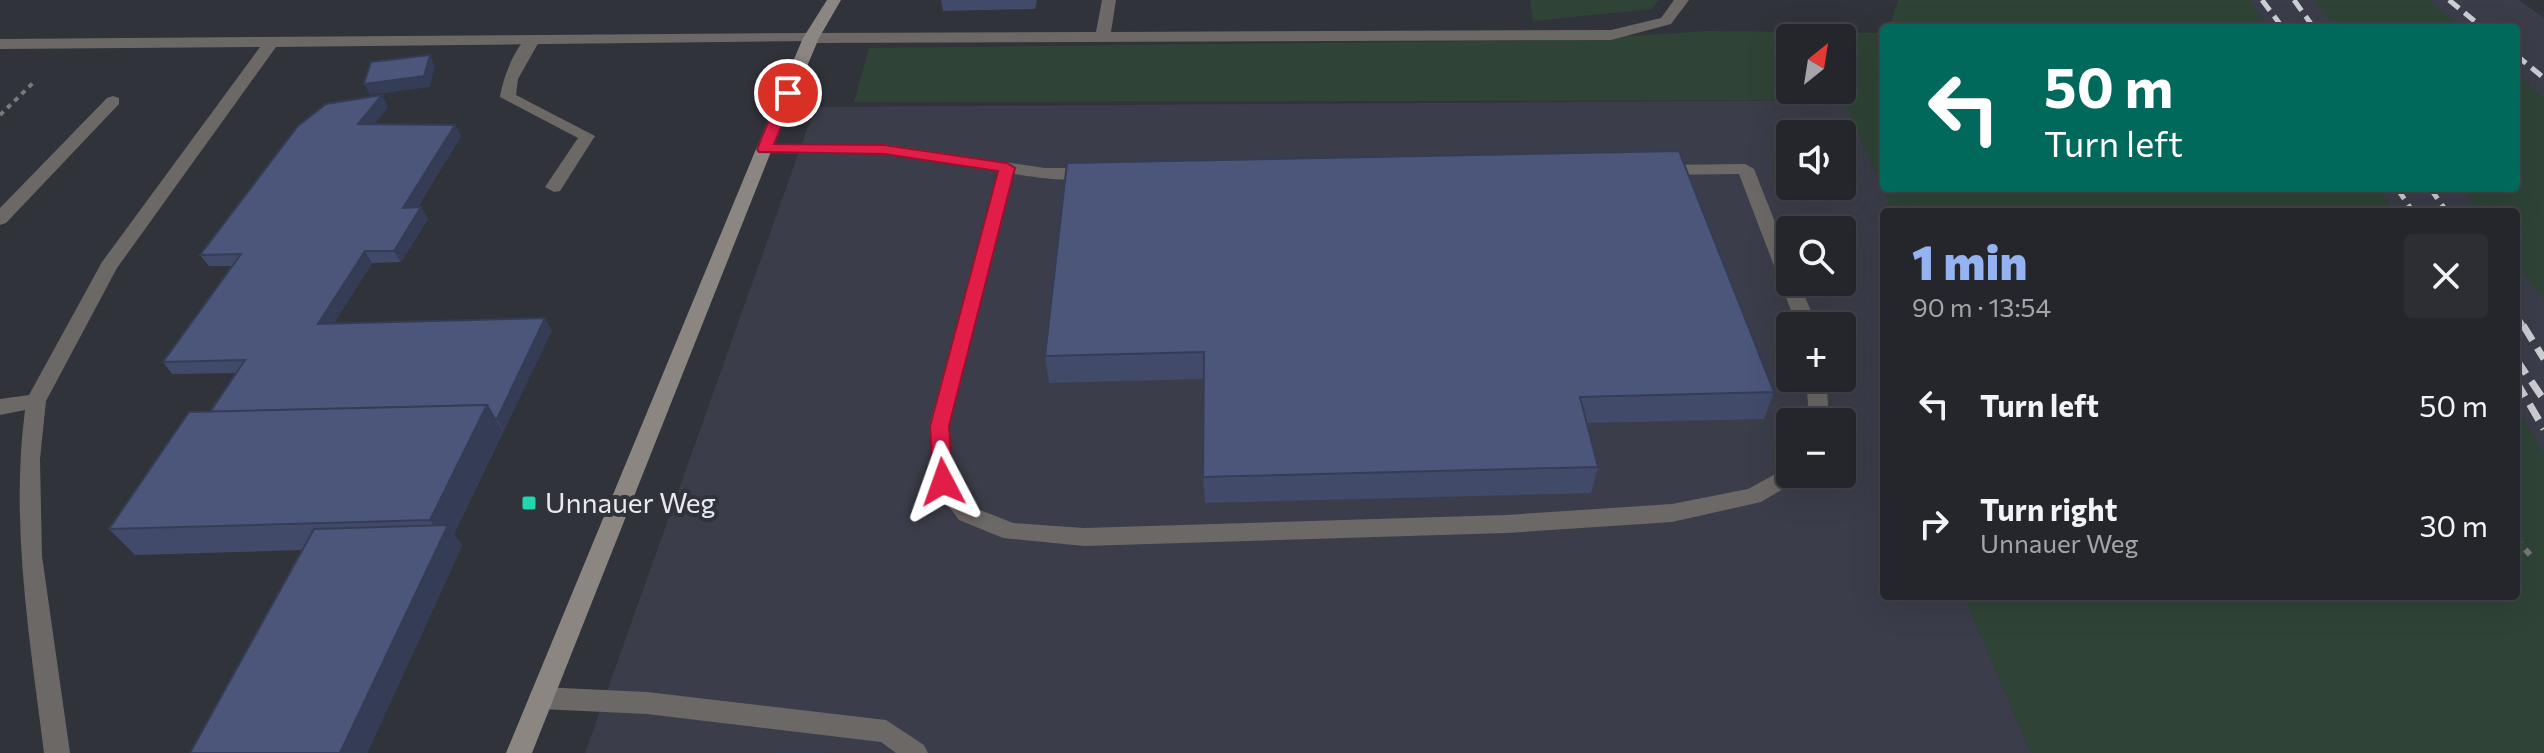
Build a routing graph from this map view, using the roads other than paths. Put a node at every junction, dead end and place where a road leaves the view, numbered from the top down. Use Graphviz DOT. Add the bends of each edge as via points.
graph roads {
  1 [pos="834,0"];
  2 [pos="1109,0"];
  3 [pos="1682,0"];
  4 [pos="1103,37"];
  5 [pos="811,38"];
  6 [pos="532,40"];
  7 [pos="271,43"];
  8 [pos="0,44"];
  9 [pos="113,101"];
  10 [pos="764,149"];
  11 [pos="1007,168"];
  12 [pos="1634,170"];
  13 [pos="1109,173"];
  14 [pos="554,187"];
  15 [pos="0,219"];
  16 [pos="1801,312"];
  17 [pos="36,401"];
  18 [pos="0,407"];
  19 [pos="1776,482"];
  20 [pos="541,698"];
  21 [pos="57,753"];
  22 [pos="519,753"];
  23 [pos="915,753"];
  1 -- 5 [label="street"];
  2 -- 4 [label="street"];
  3 -- 4 [label="street" via="1666,21 1611,35"];
  4 -- 5 [label="street"];
  5 -- 6 [label="street"];
  5 -- 10 [label="street"];
  6 -- 7 [label="street"];
  6 -- 14 [label="street" via="510,79 508,97 587,136"];
  7 -- 8 [label="street"];
  7 -- 17 [label="street" via="109,266"];
  9 -- 15 [label="street"];
  10 -- 11 [label="street" via="884,149"];
  10 -- 20 [label="street"];
  11 -- 13 [label="street"];
  11 -- 19 [label="street" via="939,426 943,482 967,514 1011,532 1084,537 1491,525 1672,513 1753,496"];
  12 -- 16 [label="street" via="1745,169"];
  17 -- 18 [label="street"];
  17 -- 21 [label="street" via="29,459 31,556"];
  20 -- 22 [label="street"];
  20 -- 23 [label="street" via="647,703 886,731"];
}
